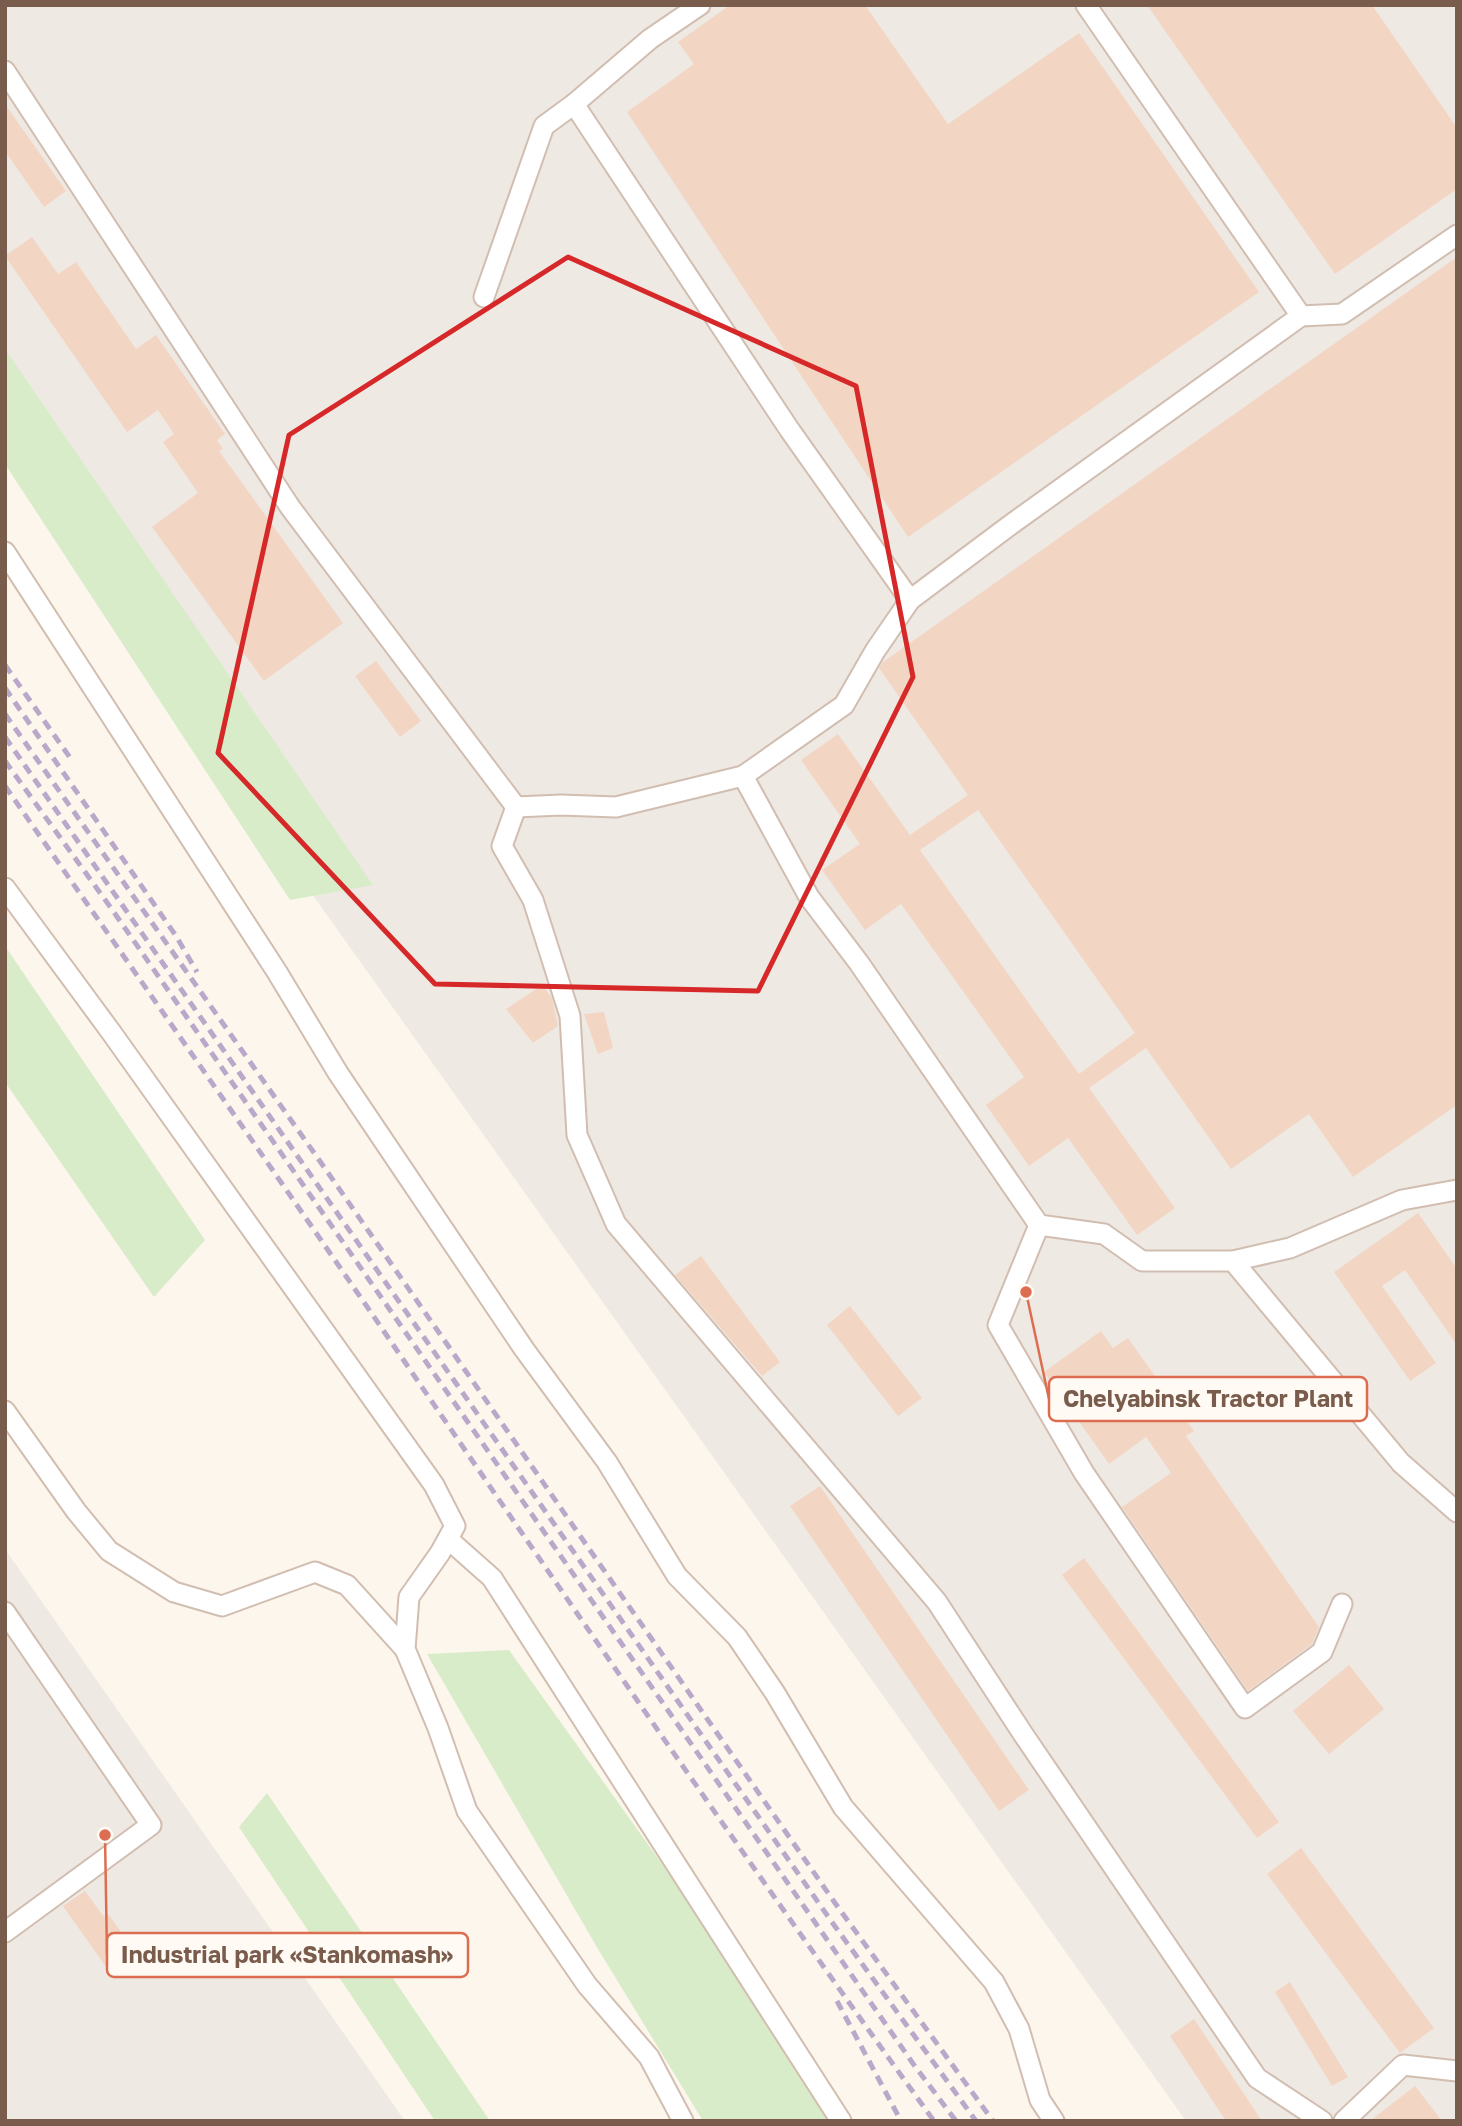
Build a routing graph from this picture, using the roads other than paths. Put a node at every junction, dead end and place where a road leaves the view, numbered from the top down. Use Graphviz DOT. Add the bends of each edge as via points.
graph roads {
  1 [pos="700,5"];
  2 [pos="1086,5"];
  3 [pos="5,71"];
  4 [pos="574,104"];
  5 [pos="1457,235"];
  6 [pos="484,297"];
  7 [pos="1301,316"];
  8 [pos="5,552"];
  9 [pos="910,600"];
  10 [pos="743,775"];
  11 [pos="516,807"];
  12 [pos="5,888"];
  13 [pos="1457,1190"];
  14 [pos="1039,1226"];
  15 [pos="1233,1261"];
  16 [pos="5,1411"];
  17 [pos="1457,1512"];
  18 [pos="448,1539"];
  19 [pos="1342,1604"];
  20 [pos="5,1612"];
  21 [pos="405,1649"];
  22 [pos="5,1933"];
  23 [pos="1457,2071"];
  24 [pos="683,2121"];
  25 [pos="841,2121"];
  26 [pos="1054,2121"];
  27 [pos="1322,2121"];
  28 [pos="1344,2121"];
  1 -- 4 [label="lane" via="650,39"];
  2 -- 7 [label="lane"];
  3 -- 11 [label="lane" via="290,507"];
  4 -- 6 [label="lane" via="544,126"];
  4 -- 9 [label="lane" via="789,429"];
  5 -- 7 [label="lane" via="1342,314"];
  7 -- 9 [label="lane"];
  8 -- 26 [label="lane" via="338,1073 516,1337 607,1462 677,1576 737,1637 843,1807 994,1982 1019,2029 1040,2100"];
  9 -- 10 [label="lane" via="844,705"];
  10 -- 11 [label="lane" via="616,807"];
  10 -- 14 [label="lane" via="809,897"];
  11 -- 27 [label="lane" via="502,846 533,900 570,1016 577,1135 616,1224 937,1602 1257,2078"];
  12 -- 18 [label="lane" via="434,1485 455,1526"];
  13 -- 15 [label="lane" via="1402,1200 1290,1248"];
  14 -- 15 [label="lane" via="1104,1234 1142,1261"];
  14 -- 19 [label="lane" via="998,1325 1084,1473 1245,1708 1322,1651"];
  15 -- 17 [label="lane" via="1401,1463"];
  16 -- 21 [label="lane" via="109,1551 174,1592 222,1606 315,1572 347,1585"];
  18 -- 21 [label="lane" via="409,1597"];
  18 -- 25 [label="lane" via="492,1578"];
  20 -- 22 [label="lane" via="151,1825"];
  21 -- 24 [label="lane" via="467,1811 587,1985 649,2057"];
  23 -- 28 [label="lane" via="1403,2065"];
}
